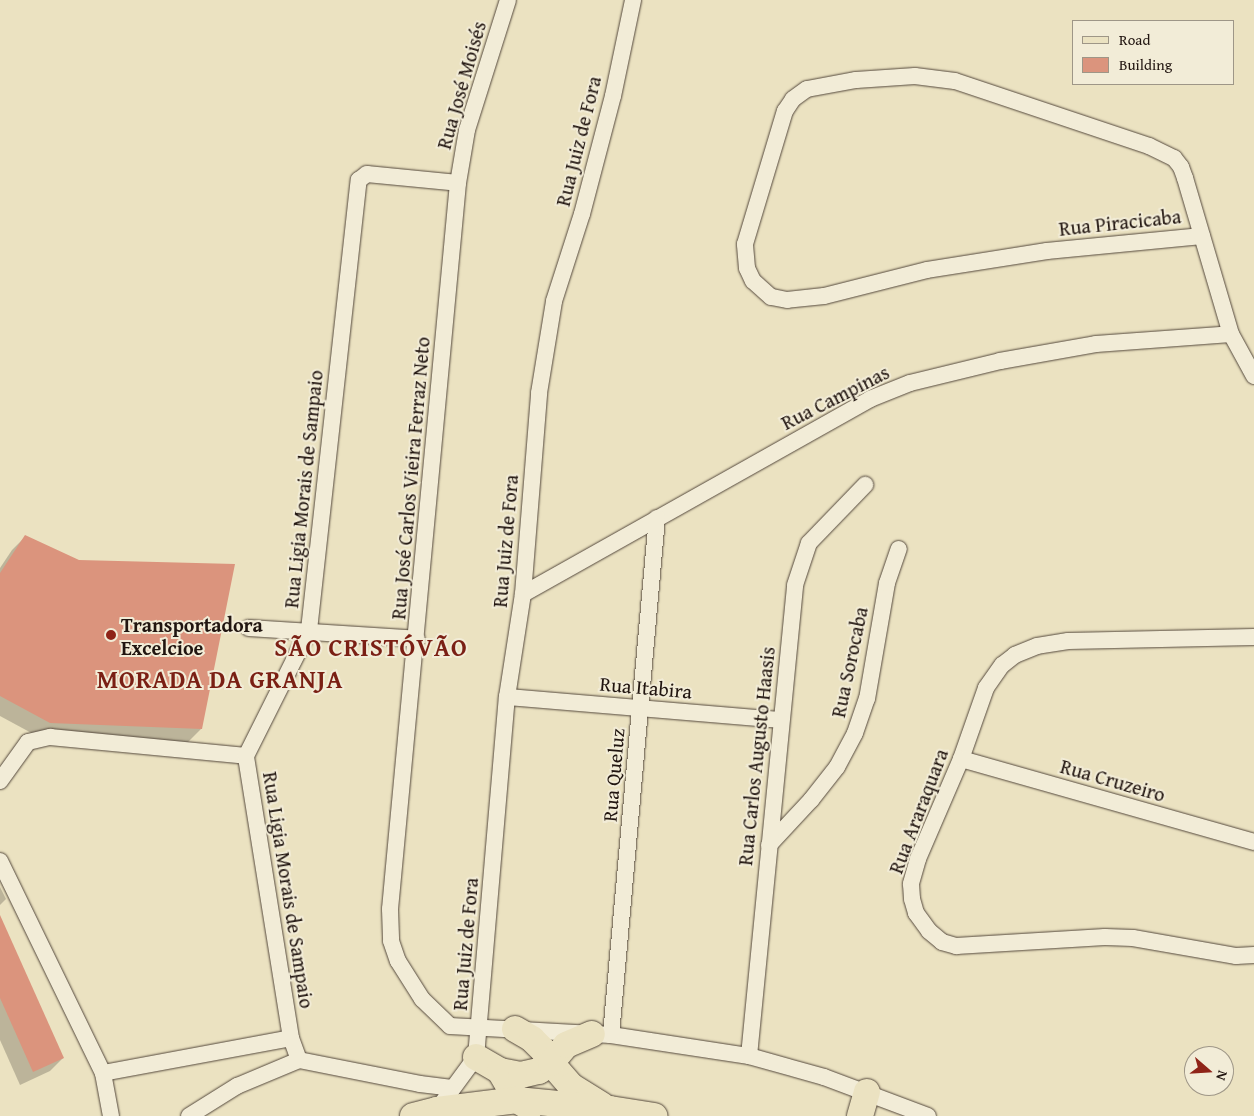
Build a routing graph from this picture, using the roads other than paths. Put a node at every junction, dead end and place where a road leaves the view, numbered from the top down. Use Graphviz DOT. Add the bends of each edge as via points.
graph roads {
  1 [pos="508,0"];
  2 [pos="633,0"];
  3 [pos="458,183"];
  4 [pos="1202,236"];
  5 [pos="1231,334"];
  6 [pos="1254,376"];
  7 [pos="866,485"];
  8 [pos="657,518"];
  9 [pos="899,549"];
  10 [pos="523,594"];
  11 [pos="249,628"];
  12 [pos="309,630"];
  13 [pos="1254,636"];
  14 [pos="417,639"];
  15 [pos="508,697"];
  16 [pos="641,708"];
  17 [pos="780,720"];
  18 [pos="246,756"];
  19 [pos="961,759"];
  20 [pos="0,781"];
  21 [pos="1254,842"];
  22 [pos="768,845"];
  23 [pos="0,861"];
  24 [pos="1254,955"];
  25 [pos="479,1028"];
  26 [pos="515,1029"];
  27 [pos="602,1035"];
  28 [pos="291,1038"];
  29 [pos="749,1056"];
  30 [pos="476,1057"];
  31 [pos="299,1060"];
  32 [pos="551,1063"];
  33 [pos="500,1071"];
  34 [pos="103,1073"];
  35 [pos="452,1088"];
  36 [pos="517,1100"];
  37 [pos="863,1104"];
  38 [pos="610,1109"];
  39 [pos="425,1113"];
  40 [pos="112,1116"];
  41 [pos="190,1116"];
  42 [pos="573,1116"];
  43 [pos="654,1116"];
  44 [pos="928,1116"];
  1 -- 3 [label="street, Rua José Moisés" via="467,130"];
  2 -- 10 [label="street, Rua Juiz de Fora" via="613,96 582,214 554,301 539,393"];
  3 -- 12 [label="street, Rua Ligia Morais de Sampaio" via="368,174 358,183"];
  3 -- 14 [label="street, Rua José Carlos Vieira Ferraz Neto"];
  4 -- 4 [label="street, Rua Piracicaba" via="1185,178 1174,158 1149,146 955,80 915,76 808,89 793,99 785,112 745,244 747,268 753,281 771,296 787,300 824,296 927,270 1047,251"];
  4 -- 5 [label="street"];
  5 -- 6 [label="street"];
  5 -- 8 [label="street, Rua Campinas" via="1096,344 1000,360 910,383 870,400"];
  7 -- 17 [label="street, Rua Carlos Augusto Haasis" via="809,543 801,561 795,585"];
  8 -- 10 [label="street, Rua Campinas"];
  8 -- 16 [label="street, Rua Queluz"];
  9 -- 22 [label="street, Rua Sorocaba" via="887,583 867,699 855,733 837,767"];
  10 -- 15 [label="street, Rua Juiz de Fora"];
  11 -- 12 [label="street"];
  12 -- 14 [label="street"];
  12 -- 18 [label="street, Rua Ligia Morais de Sampaio"];
  13 -- 19 [label="street, Rua Araraquara" via="1068,641 1037,646 1015,655 1002,665 986,688"];
  14 -- 25 [label="street, Rua José Carlos Vieira Ferraz Neto" via="390,909 391,941 398,961 422,999 444,1021 450,1026"];
  15 -- 16 [label="street, Rua Itabira"];
  15 -- 25 [label="street, Rua Juiz de Fora"];
  16 -- 17 [label="street, Rua Itabira"];
  16 -- 27 [label="street, Rua Queluz"];
  17 -- 22 [label="street, Rua Carlos Augusto Haasis"];
  18 -- 20 [label="street" via="50,737 28,742"];
  18 -- 28 [label="street, Rua Ligia Morais de Sampaio"];
  19 -- 21 [label="street, Rua Cruzeiro"];
  19 -- 24 [label="street, Rua Araraquara" via="918,859 911,884 916,913 942,942 956,946 1071,938 1133,938 1236,956"];
  22 -- 29 [label="street, Rua Carlos Augusto Haasis"];
  23 -- 34 [label="street"];
  25 -- 26 [label="street, Rua José Carlos Vieira Ferraz Neto"];
  25 -- 30 [label="street, Rua Juiz de Fora"];
  26 -- 27 [label="street, Rua José Carlos Vieira Ferraz Neto"];
  26 -- 32 [label="main road" via="532,1039"];
  27 -- 29 [label="street, Rua José Carlos Vieira Ferraz Neto"];
  27 -- 32 [label="main road" via="566,1045"];
  28 -- 31 [label="street, Rua Ligia Morais de Sampaio"];
  28 -- 34 [label="street"];
  29 -- 37 [label="street, Rua José Carlos Vieira Ferraz Neto" via="824,1077"];
  30 -- 33 [label="main road"];
  30 -- 35 [label="street"];
  31 -- 35 [label="street"];
  31 -- 41 [label="street" via="238,1086"];
  32 -- 33 [label="main road" via="539,1071 521,1075"];
  32 -- 38 [label="main road" via="571,1086"];
  33 -- 36 [label="main road"];
  34 -- 40 [label="street"];
  35 -- 39 [label="street"];
  36 -- 38 [label="main road"];
  36 -- 39 [label="main road"];
  36 -- 42 [label="main road" via="532,1109"];
  37 -- 44 [label="street, Rua José Carlos Vieira Ferraz Neto"];
  38 -- 43 [label="main road"];
}
